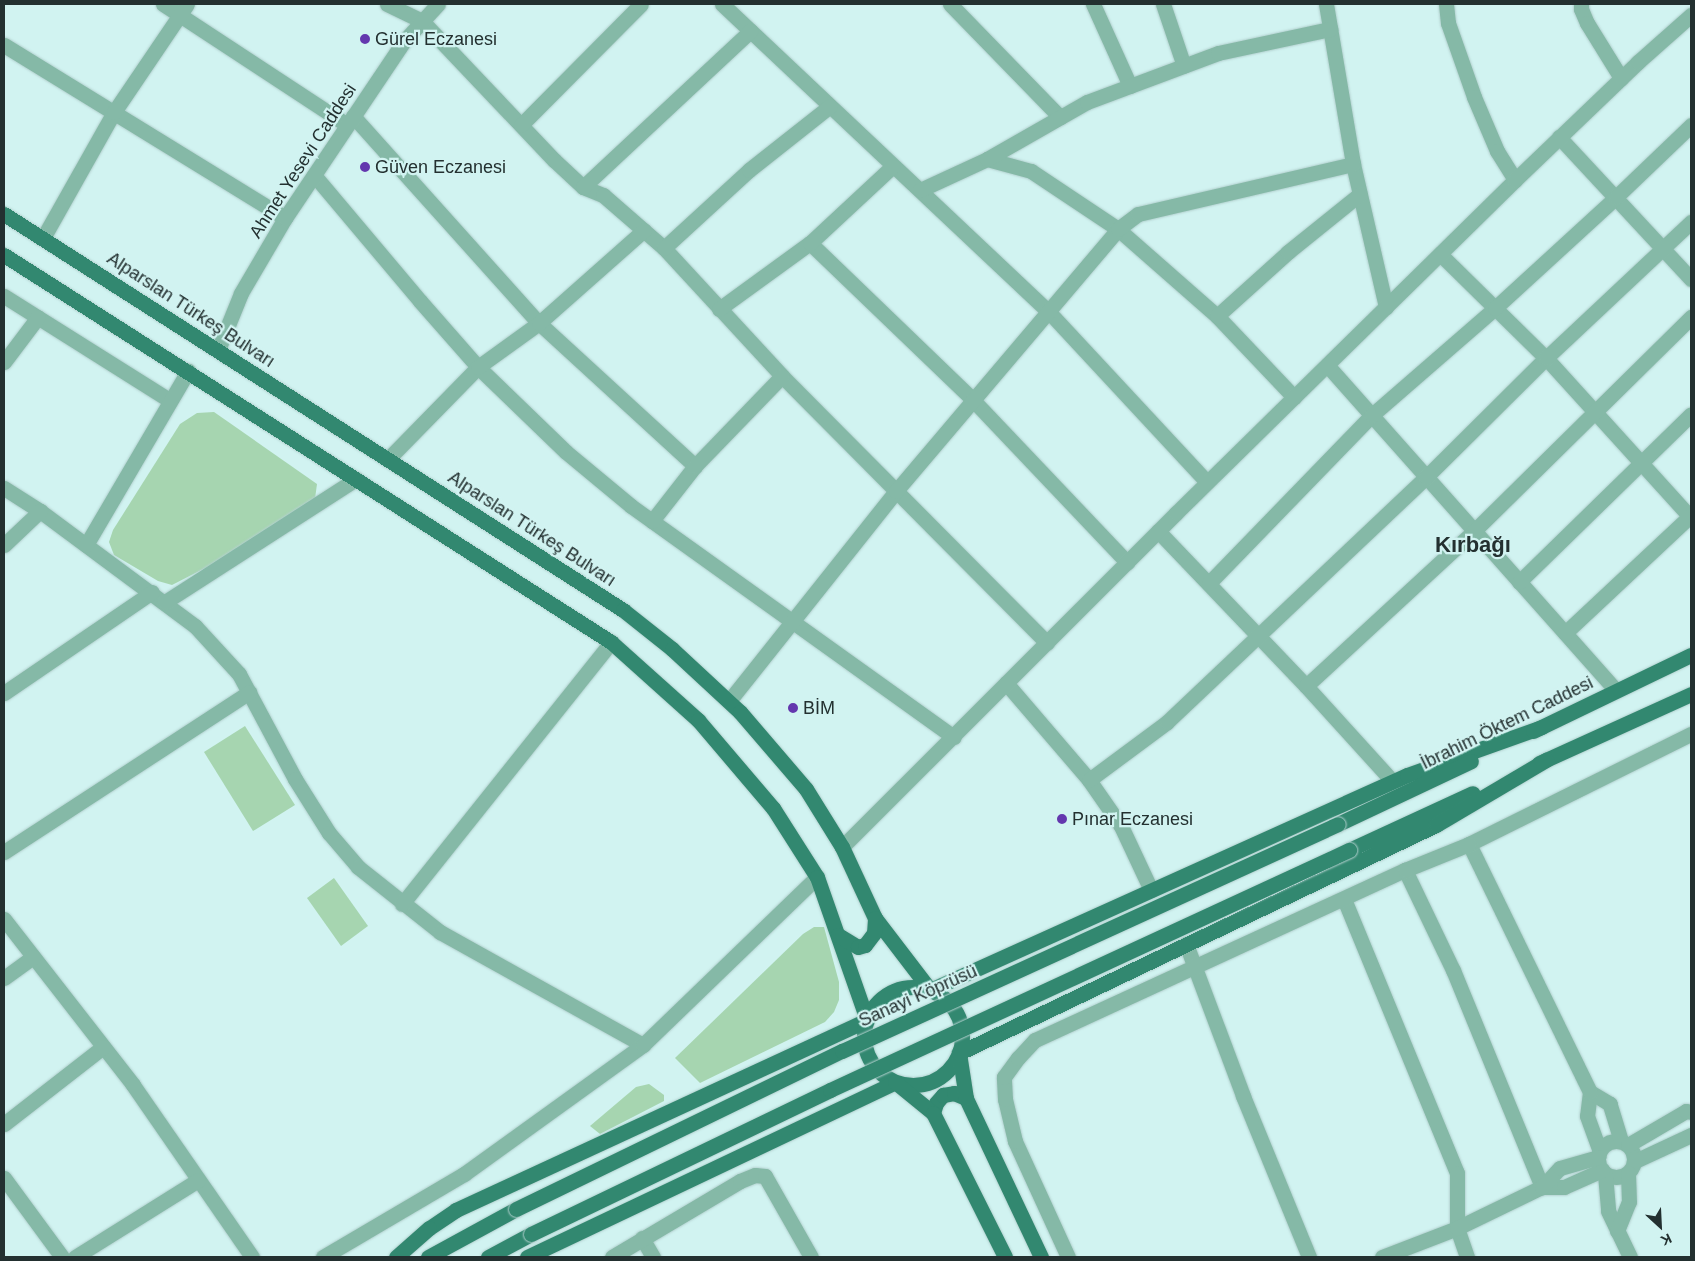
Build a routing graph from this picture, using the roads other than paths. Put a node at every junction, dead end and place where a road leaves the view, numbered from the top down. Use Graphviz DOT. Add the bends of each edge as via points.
graph roads {
  1 [pos="163,4"];
  2 [pos="387,4"];
  3 [pos="438,4"];
  4 [pos="641,4"];
  5 [pos="722,4"];
  6 [pos="950,4"];
  7 [pos="1093,4"];
  8 [pos="1326,4"];
  9 [pos="1446,4"];
  10 [pos="1581,4"];
  11 [pos="1169,6"];
  12 [pos="183,9"];
  13 [pos="422,21"];
  14 [pos="1688,25"];
  15 [pos="1330,29"];
  16 [pos="750,30"];
  17 [pos="4,45"];
  18 [pos="1184,66"];
  19 [pos="1621,78"];
  20 [pos="1130,86"];
  21 [pos="830,106"];
  22 [pos="114,112"];
  23 [pos="1060,117"];
  24 [pos="350,121"];
  25 [pos="521,125"];
  26 [pos="1691,125"];
  27 [pos="1559,137"];
  28 [pos="987,159"];
  29 [pos="1353,164"];
  30 [pos="893,166"];
  31 [pos="314,175"];
  32 [pos="1515,180"];
  33 [pos="583,187"];
  34 [pos="920,190"];
  35 [pos="1360,194"];
  36 [pos="1616,197"];
  37 [pos="4,214"];
  38 [pos="285,218"];
  39 [pos="1691,222"];
  40 [pos="1118,229"];
  41 [pos="644,230"];
  42 [pos="43,238"];
  43 [pos="810,243"];
  44 [pos="664,248"];
  45 [pos="1664,248"];
  46 [pos="1440,254"];
  47 [pos="4,255"];
  48 [pos="1691,279"];
  49 [pos="4,296"];
  50 [pos="1386,307"];
  51 [pos="1495,308"];
  52 [pos="720,310"];
  53 [pos="1048,311"];
  54 [pos="1217,316"];
  55 [pos="38,317"];
  56 [pos="1691,317"];
  57 [pos="539,322"];
  58 [pos="218,350"];
  59 [pos="1546,358"];
  60 [pos="4,362"];
  61 [pos="1327,364"];
  62 [pos="478,367"];
  63 [pos="188,371"];
  64 [pos="782,376"];
  65 [pos="1294,397"];
  66 [pos="169,400"];
  67 [pos="973,400"];
  68 [pos="1595,412"];
  69 [pos="1691,414"];
  70 [pos="1372,415"];
  71 [pos="388,459"];
  72 [pos="1641,463"];
  73 [pos="695,466"];
  74 [pos="1426,478"];
  75 [pos="356,479"];
  76 [pos="1207,482"];
  77 [pos="4,488"];
  78 [pos="896,491"];
  79 [pos="40,511"];
  80 [pos="1691,516"];
  81 [pos="652,521"];
  82 [pos="1158,531"];
  83 [pos="1474,531"];
  84 [pos="4,545"];
  85 [pos="86,545"];
  86 [pos="1127,562"];
  87 [pos="1519,582"];
  88 [pos="1209,584"];
  89 [pos="152,592"];
  90 [pos="165,602"];
  91 [pos="792,622"];
  92 [pos="1565,633"];
  93 [pos="1259,636"];
  94 [pos="611,642"];
  95 [pos="1047,643"];
  96 [pos="1691,655"];
  97 [pos="1006,683"];
  98 [pos="1306,686"];
  99 [pos="1616,690"];
  100 [pos="248,692"];
  101 [pos="4,693"];
  102 [pos="1691,694"];
  103 [pos="729,701"];
  104 [pos="1542,727"];
  105 [pos="1691,734"];
  106 [pos="954,737"];
  107 [pos="1546,760"];
  108 [pos="1089,780"];
  109 [pos="1392,782"];
  110 [pos="1338,824"];
  111 [pos="1470,844"];
  112 [pos="842,847"];
  113 [pos="4,852"];
  114 [pos="1405,870"];
  115 [pos="817,877"];
  116 [pos="1151,890"];
  117 [pos="1344,899"];
  118 [pos="402,904"];
  119 [pos="875,918"];
  120 [pos="4,919"];
  121 [pos="838,935"];
  122 [pos="1186,944"];
  123 [pos="33,957"];
  124 [pos="1195,966"];
  125 [pos="4,978"];
  126 [pos="930,990"];
  127 [pos="867,1020"];
  128 [pos="643,1046"];
  129 [pos="103,1047"];
  130 [pos="959,1053"];
  131 [pos="895,1082"];
  132 [pos="1590,1092"];
  133 [pos="966,1098"];
  134 [pos="1691,1112"];
  135 [pos="933,1113"];
  136 [pos="4,1124"];
  137 [pos="1691,1134"];
  138 [pos="1625,1143"];
  139 [pos="1601,1163"];
  140 [pos="1632,1167"];
  141 [pos="4,1178"];
  142 [pos="198,1180"];
  143 [pos="1542,1187"];
  144 [pos="1457,1228"];
  145 [pos="1617,1232"];
  146 [pos="642,1238"];
  147 [pos="62,1257"];
  148 [pos="75,1257"];
  149 [pos="252,1257"];
  150 [pos="324,1257"];
  151 [pos="396,1257"];
  152 [pos="428,1257"];
  153 [pos="488,1257"];
  154 [pos="527,1257"];
  155 [pos="612,1257"];
  156 [pos="653,1257"];
  157 [pos="811,1257"];
  158 [pos="1005,1257"];
  159 [pos="1041,1257"];
  160 [pos="1068,1257"];
  161 [pos="1309,1257"];
  162 [pos="1382,1257"];
  163 [pos="1467,1257"];
  164 [pos="1630,1257"];
  1 -- 12 [label="street"];
  2 -- 13 [label="street"];
  3 -- 13 [label="street, Ahmet Yesevi Caddesi"];
  4 -- 25 [label="street"];
  5 -- 16 [label="street"];
  6 -- 23 [label="street"];
  7 -- 20 [label="street"];
  8 -- 15 [label="street"];
  9 -- 32 [label="street" via="1448,23 1474,97 1497,151"];
  10 -- 19 [label="street" via="1587,23"];
  11 -- 18 [label="street"];
  12 -- 22 [label="street"];
  12 -- 24 [label="street"];
  13 -- 24 [label="street, Ahmet Yesevi Caddesi" via="404,41"];
  13 -- 25 [label="street"];
  14 -- 19 [label="street"];
  15 -- 18 [label="street" via="1218,53"];
  15 -- 29 [label="street"];
  16 -- 21 [label="street"];
  16 -- 33 [label="street"];
  17 -- 22 [label="street"];
  18 -- 20 [label="street"];
  19 -- 27 [label="street"];
  20 -- 23 [label="street" via="1087,102"];
  21 -- 30 [label="street"];
  21 -- 44 [label="street" via="749,170"];
  22 -- 38 [label="street"];
  22 -- 42 [label="street"];
  23 -- 28 [label="street"];
  24 -- 31 [label="street, Ahmet Yesevi Caddesi"];
  24 -- 57 [label="street"];
  25 -- 33 [label="street"];
  26 -- 36 [label="street"];
  27 -- 32 [label="street"];
  27 -- 36 [label="street"];
  28 -- 34 [label="street"];
  28 -- 40 [label="street" via="1031,172"];
  29 -- 35 [label="street"];
  29 -- 40 [label="street" via="1138,214"];
  30 -- 34 [label="street"];
  30 -- 43 [label="street"];
  31 -- 38 [label="street, Ahmet Yesevi Caddesi"];
  31 -- 62 [label="street"];
  32 -- 46 [label="street"];
  33 -- 41 [label="street" via="604,195"];
  34 -- 53 [label="street"];
  35 -- 50 [label="street"];
  35 -- 54 [label="street" via="1288,252"];
  36 -- 45 [label="street"];
  36 -- 51 [label="street"];
  37 -- 42 [label="main road, Alparslan Türkeş Bulvarı"];
  38 -- 58 [label="street, Ahmet Yesevi Caddesi" via="241,294"];
  39 -- 45 [label="street"];
  40 -- 53 [label="street"];
  40 -- 54 [label="street"];
  41 -- 44 [label="street"];
  41 -- 57 [label="street"];
  42 -- 58 [label="main road, Alparslan Türkeş Bulvarı"];
  43 -- 52 [label="street"];
  43 -- 67 [label="street"];
  44 -- 52 [label="street"];
  45 -- 48 [label="street"];
  45 -- 59 [label="street"];
  46 -- 50 [label="street"];
  46 -- 51 [label="street"];
  47 -- 63 [label="main road"];
  49 -- 55 [label="street"];
  50 -- 61 [label="street"];
  51 -- 59 [label="street"];
  51 -- 70 [label="street"];
  52 -- 64 [label="street"];
  53 -- 67 [label="street"];
  53 -- 76 [label="street"];
  54 -- 65 [label="street"];
  55 -- 60 [label="street"];
  55 -- 66 [label="street"];
  56 -- 68 [label="street"];
  57 -- 62 [label="street"];
  57 -- 73 [label="street"];
  58 -- 71 [label="main road, Alparslan Türkeş Bulvarı"];
  59 -- 68 [label="street"];
  59 -- 74 [label="street"];
  61 -- 65 [label="street"];
  61 -- 70 [label="street"];
  62 -- 71 [label="street"];
  62 -- 81 [label="street" via="566,452"];
  63 -- 66 [label="street"];
  63 -- 75 [label="main road"];
  64 -- 73 [label="street"];
  64 -- 78 [label="street"];
  65 -- 76 [label="street"];
  66 -- 85 [label="street"];
  67 -- 78 [label="street"];
  67 -- 86 [label="street"];
  68 -- 72 [label="street"];
  68 -- 83 [label="street"];
  69 -- 72 [label="street"];
  70 -- 74 [label="street"];
  70 -- 88 [label="street"];
  71 -- 103 [label="main road, Alparslan Türkeş Bulvarı" via="623,610"];
  72 -- 80 [label="street"];
  72 -- 87 [label="street"];
  73 -- 81 [label="street"];
  74 -- 83 [label="street"];
  74 -- 93 [label="street"];
  75 -- 90 [label="street"];
  75 -- 94 [label="main road"];
  76 -- 82 [label="street"];
  77 -- 79 [label="street"];
  78 -- 91 [label="street"];
  78 -- 95 [label="street"];
  79 -- 84 [label="street"];
  79 -- 85 [label="street"];
  80 -- 92 [label="street"];
  81 -- 91 [label="street"];
  82 -- 86 [label="street"];
  82 -- 88 [label="street"];
  83 -- 87 [label="street"];
  83 -- 98 [label="street"];
  85 -- 89 [label="street"];
  86 -- 95 [label="street"];
  87 -- 92 [label="street"];
  88 -- 93 [label="street"];
  89 -- 90 [label="street"];
  89 -- 101 [label="street"];
  90 -- 100 [label="street" via="195,626 239,674"];
  91 -- 103 [label="street"];
  91 -- 106 [label="street"];
  92 -- 99 [label="street"];
  93 -- 98 [label="street"];
  93 -- 108 [label="street" via="1167,722"];
  94 -- 115 [label="main road" via="698,720 773,808"];
  94 -- 118 [label="street"];
  95 -- 97 [label="street"];
  96 -- 99 [label="main road, İbrahim Öktem Caddesi"];
  97 -- 106 [label="street"];
  97 -- 108 [label="street"];
  98 -- 109 [label="street"];
  99 -- 104 [label="main road, İbrahim Öktem Caddesi"];
  100 -- 113 [label="street"];
  100 -- 118 [label="street" via="295,779 329,833 358,867"];
  102 -- 107 [label="main road"];
  103 -- 112 [label="main road, Alparslan Türkeş Bulvarı" via="806,789"];
  104 -- 109 [label="main road"];
  104 -- 110 [label="main road, İbrahim Öktem Caddesi"];
  105 -- 111 [label="street"];
  106 -- 112 [label="street"];
  107 -- 122 [label="main road" via="1436,825"];
  107 -- 153 [label="main road, bridge" via="830,1090"];
  108 -- 116 [label="street" via="1121,826"];
  109 -- 116 [label="main road"];
  110 -- 152 [label="main road, Sanayi Köprüsü, bridge" via="842,1051 516,1209"];
  111 -- 114 [label="street"];
  111 -- 132 [label="street"];
  112 -- 119 [label="main road, Alparslan Türkeş Bulvarı"];
  114 -- 117 [label="street"];
  114 -- 143 [label="street" via="1453,970"];
  115 -- 121 [label="main road"];
  115 -- 128 [label="street"];
  116 -- 126 [label="main road"];
  117 -- 124 [label="street"];
  117 -- 144 [label="street" via="1457,1173"];
  118 -- 128 [label="street" via="440,932"];
  119 -- 121 [label="main road" via="874,933 865,945 858,947"];
  119 -- 126 [label="main road, Alparslan Türkeş Bulvarı"];
  120 -- 123 [label="street"];
  121 -- 127 [label="main road"];
  122 -- 124 [label="street"];
  122 -- 130 [label="main road"];
  123 -- 125 [label="street"];
  123 -- 129 [label="street"];
  124 -- 160 [label="street" via="1035,1040 1004,1077 1005,1099 1015,1141"];
  124 -- 161 [label="street" via="1243,1096"];
  126 -- 127 [label="main road" via="900,989 874,1006"];
  126 -- 130 [label="main road" via="954,1009 962,1038"];
  127 -- 131 [label="main road" via="864,1035 872,1064"];
  127 -- 151 [label="main road" via="456,1210"];
  128 -- 150 [label="street" via="464,1174"];
  129 -- 136 [label="street"];
  129 -- 142 [label="street"];
  130 -- 131 [label="main road" via="952,1066 926,1084"];
  130 -- 133 [label="main road"];
  131 -- 135 [label="main road"];
  131 -- 154 [label="main road"];
  132 -- 138 [label="street" via="1610,1104"];
  132 -- 139 [label="street" via="1587,1116"];
  133 -- 135 [label="main road" via="954,1093 943,1095"];
  133 -- 159 [label="main road"];
  134 -- 138 [label="street" via="1686,1111"];
  135 -- 158 [label="main road"];
  137 -- 140 [label="street"];
  138 -- 139 [label="street" via="1612,1141 1605,1145"];
  138 -- 140 [label="street" via="1634,1152"];
  139 -- 140 [label="street" via="1613,1177"];
  139 -- 143 [label="street" via="1560,1168"];
  139 -- 145 [label="street" via="1608,1211"];
  140 -- 145 [label="street" via="1629,1202"];
  141 -- 147 [label="street"];
  142 -- 148 [label="street"];
  142 -- 149 [label="street"];
  143 -- 144 [label="street"];
  144 -- 162 [label="street"];
  144 -- 163 [label="street"];
  145 -- 164 [label="street"];
  146 -- 155 [label="street"];
  146 -- 156 [label="street"];
  146 -- 157 [label="street" via="740,1180 755,1175 765,1176"];
}
